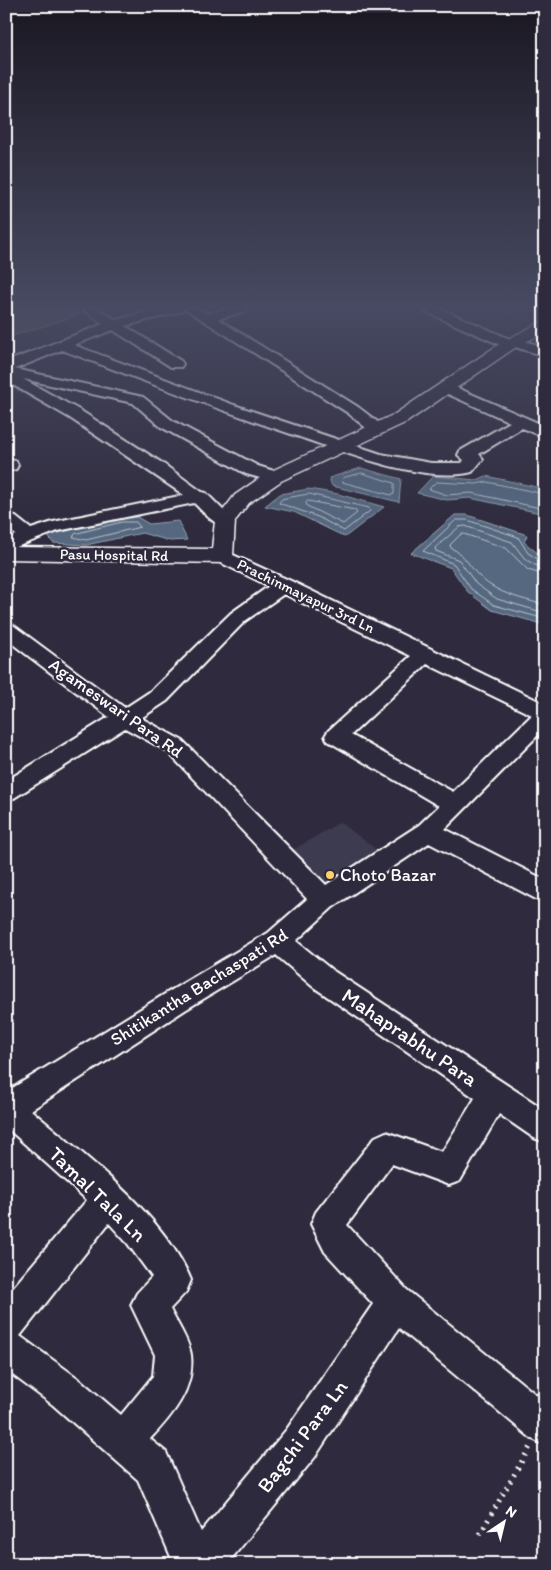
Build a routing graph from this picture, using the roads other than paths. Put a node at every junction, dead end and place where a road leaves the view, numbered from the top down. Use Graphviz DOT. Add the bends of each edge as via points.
graph roads {
  1 [pos="14,381"];
  2 [pos="53,381"];
  3 [pos="158,381"];
  4 [pos="308,381"];
  5 [pos="456,381"];
  6 [pos="446,388"];
  7 [pos="521,422"];
  8 [pos="377,429"];
  9 [pos="545,432"];
  10 [pos="341,446"];
  11 [pos="274,477"];
  12 [pos="200,497"];
  13 [pos="6,518"];
  14 [pos="225,521"];
  15 [pos="28,536"];
  16 [pos="6,546"];
  17 [pos="6,553"];
  18 [pos="222,556"];
  19 [pos="284,585"];
  20 [pos="6,630"];
  21 [pos="425,654"];
  22 [pos="544,716"];
  23 [pos="124,718"];
  24 [pos="6,792"];
  25 [pos="455,804"];
  26 [pos="428,831"];
  27 [pos="545,892"];
  28 [pos="324,900"];
  29 [pos="278,941"];
  30 [pos="494,1094"];
  31 [pos="7,1109"];
  32 [pos="545,1128"];
  33 [pos="108,1200"];
  34 [pos="395,1302"];
  35 [pos="6,1325"];
  36 [pos="6,1348"];
  37 [pos="544,1425"];
  38 [pos="123,1441"];
  39 [pos="195,1564"];
  40 [pos="201,1564"];
  1 -- 12 [label="street" via="76,415"];
  2 -- 11 [label="street" via="138,400 166,424 252,470"];
  3 -- 10 [label="street"];
  4 -- 8 [label="street"];
  5 -- 6 [label="main road"];
  6 -- 7 [label="street"];
  6 -- 8 [label="main road" via="401,418"];
  7 -- 9 [label="street"];
  7 -- 10 [label="street" via="466,455 475,459 466,468 430,468 378,458"];
  8 -- 10 [label="main road"];
  10 -- 11 [label="main road"];
  11 -- 14 [label="main road" via="242,500"];
  12 -- 14 [label="street"];
  12 -- 15 [label="street" via="53,527"];
  13 -- 15 [label="street"];
  14 -- 18 [label="main road, Prachinmayapur 3rd Ln"];
  15 -- 16 [label="street"];
  17 -- 18 [label="main road, Pasu Hospital Rd"];
  18 -- 19 [label="street, Prachinmayapur 3rd Ln"];
  19 -- 21 [label="street, Prachinmayapur 3rd Ln"];
  19 -- 23 [label="street" via="238,618 159,696"];
  20 -- 23 [label="street, Agameswari Para Rd"];
  21 -- 22 [label="street, Prachinmayapur 3rd Ln"];
  21 -- 25 [label="street" via="336,736"];
  22 -- 25 [label="street, Shitikantha Bachaspati Rd"];
  23 -- 24 [label="street"];
  23 -- 28 [label="street, Agameswari Para Rd" via="175,746"];
  25 -- 26 [label="street, Shitikantha Bachaspati Rd"];
  26 -- 27 [label="street"];
  26 -- 28 [label="street, Shitikantha Bachaspati Rd"];
  28 -- 29 [label="street, Shitikantha Bachaspati Rd"];
  29 -- 30 [label="street, Mahaprabhu Para" via="322,978"];
  29 -- 31 [label="street, Shitikantha Bachaspati Rd"];
  30 -- 32 [label="street, Mahaprabhu Para"];
  30 -- 34 [label="street" via="449,1170 386,1147 328,1224 337,1240"];
  31 -- 33 [label="street, Tamal Tala Ln"];
  33 -- 35 [label="street"];
  33 -- 38 [label="street, Tamal Tala Ln" via="131,1221 174,1280 149,1304 173,1354 171,1383"];
  34 -- 37 [label="street"];
  34 -- 40 [label="street, Bagchi Para Ln" via="301,1443"];
  36 -- 38 [label="street" via="66,1392"];
  38 -- 39 [label="street" via="152,1466"];
}
